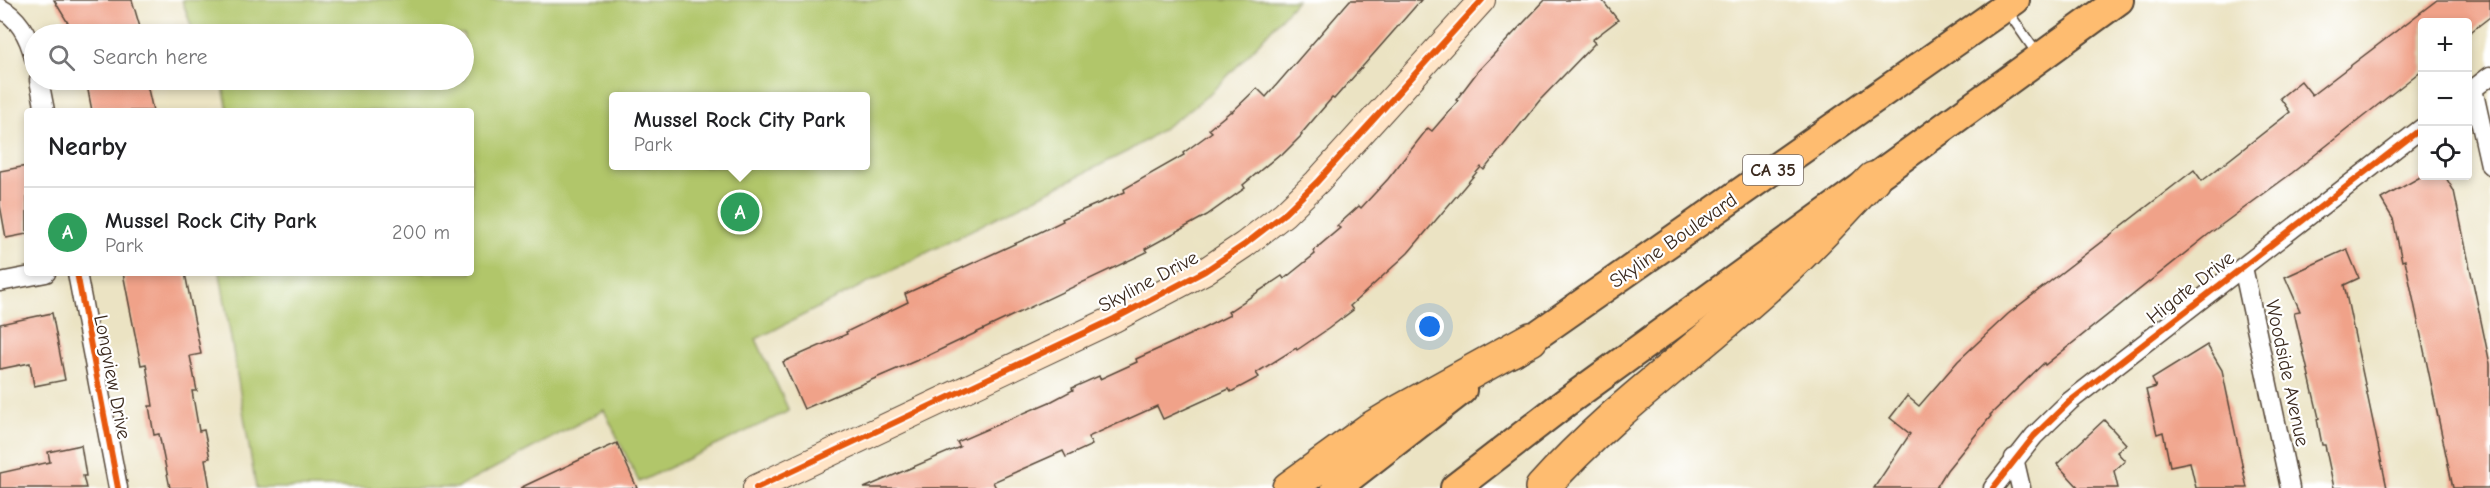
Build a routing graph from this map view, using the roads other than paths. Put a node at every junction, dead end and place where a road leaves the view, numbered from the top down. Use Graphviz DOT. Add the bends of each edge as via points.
graph roads {
  1 [pos="1482,0"];
  2 [pos="2120,0"];
  3 [pos="2010,4"];
  4 [pos="0,8"];
  5 [pos="24,32"];
  6 [pos="2040,57"];
  7 [pos="2490,76"];
  8 [pos="41,90"];
  9 [pos="2472,90"];
  10 [pos="2472,98"];
  11 [pos="44,108"];
  12 [pos="2418,131"];
  13 [pos="2490,165"];
  14 [pos="1873,178"];
  15 [pos="2243,267"];
  16 [pos="31,276"];
  17 [pos="77,276"];
  18 [pos="0,282"];
  19 [pos="1531,339"];
  20 [pos="2014,458"];
  21 [pos="118,488"];
  22 [pos="756,488"];
  23 [pos="1289,488"];
  24 [pos="1336,488"];
  25 [pos="1455,488"];
  26 [pos="1542,488"];
  27 [pos="1992,488"];
  28 [pos="2021,488"];
  29 [pos="2290,488"];
  1 -- 22 [label="street, Skyline Drive" via="1317,182 1244,245 1123,315"];
  2 -- 6 [label="main road"];
  3 -- 6 [label="lane"];
  3 -- 19 [label="main road, Skyline Boulevard / CA 35"];
  4 -- 5 [label="street"];
  6 -- 14 [label="main road"];
  7 -- 9 [label="street"];
  8 -- 11 [label="street"];
  10 -- 13 [label="street"];
  12 -- 15 [label="street, Higate Drive"];
  14 -- 25 [label="main road"];
  14 -- 26 [label="highway" via="1778,277 1604,425"];
  15 -- 20 [label="street, Higate Drive" via="2070,401"];
  15 -- 29 [label="street, Woodside Avenue"];
  16 -- 18 [label="street"];
  17 -- 21 [label="street, Longview Drive"];
  19 -- 23 [label="highway" via="1389,418"];
  19 -- 24 [label="main road, Skyline Boulevard / CA 35"];
  20 -- 27 [label="street, Higate Drive"];
  20 -- 28 [label="street"];
}
